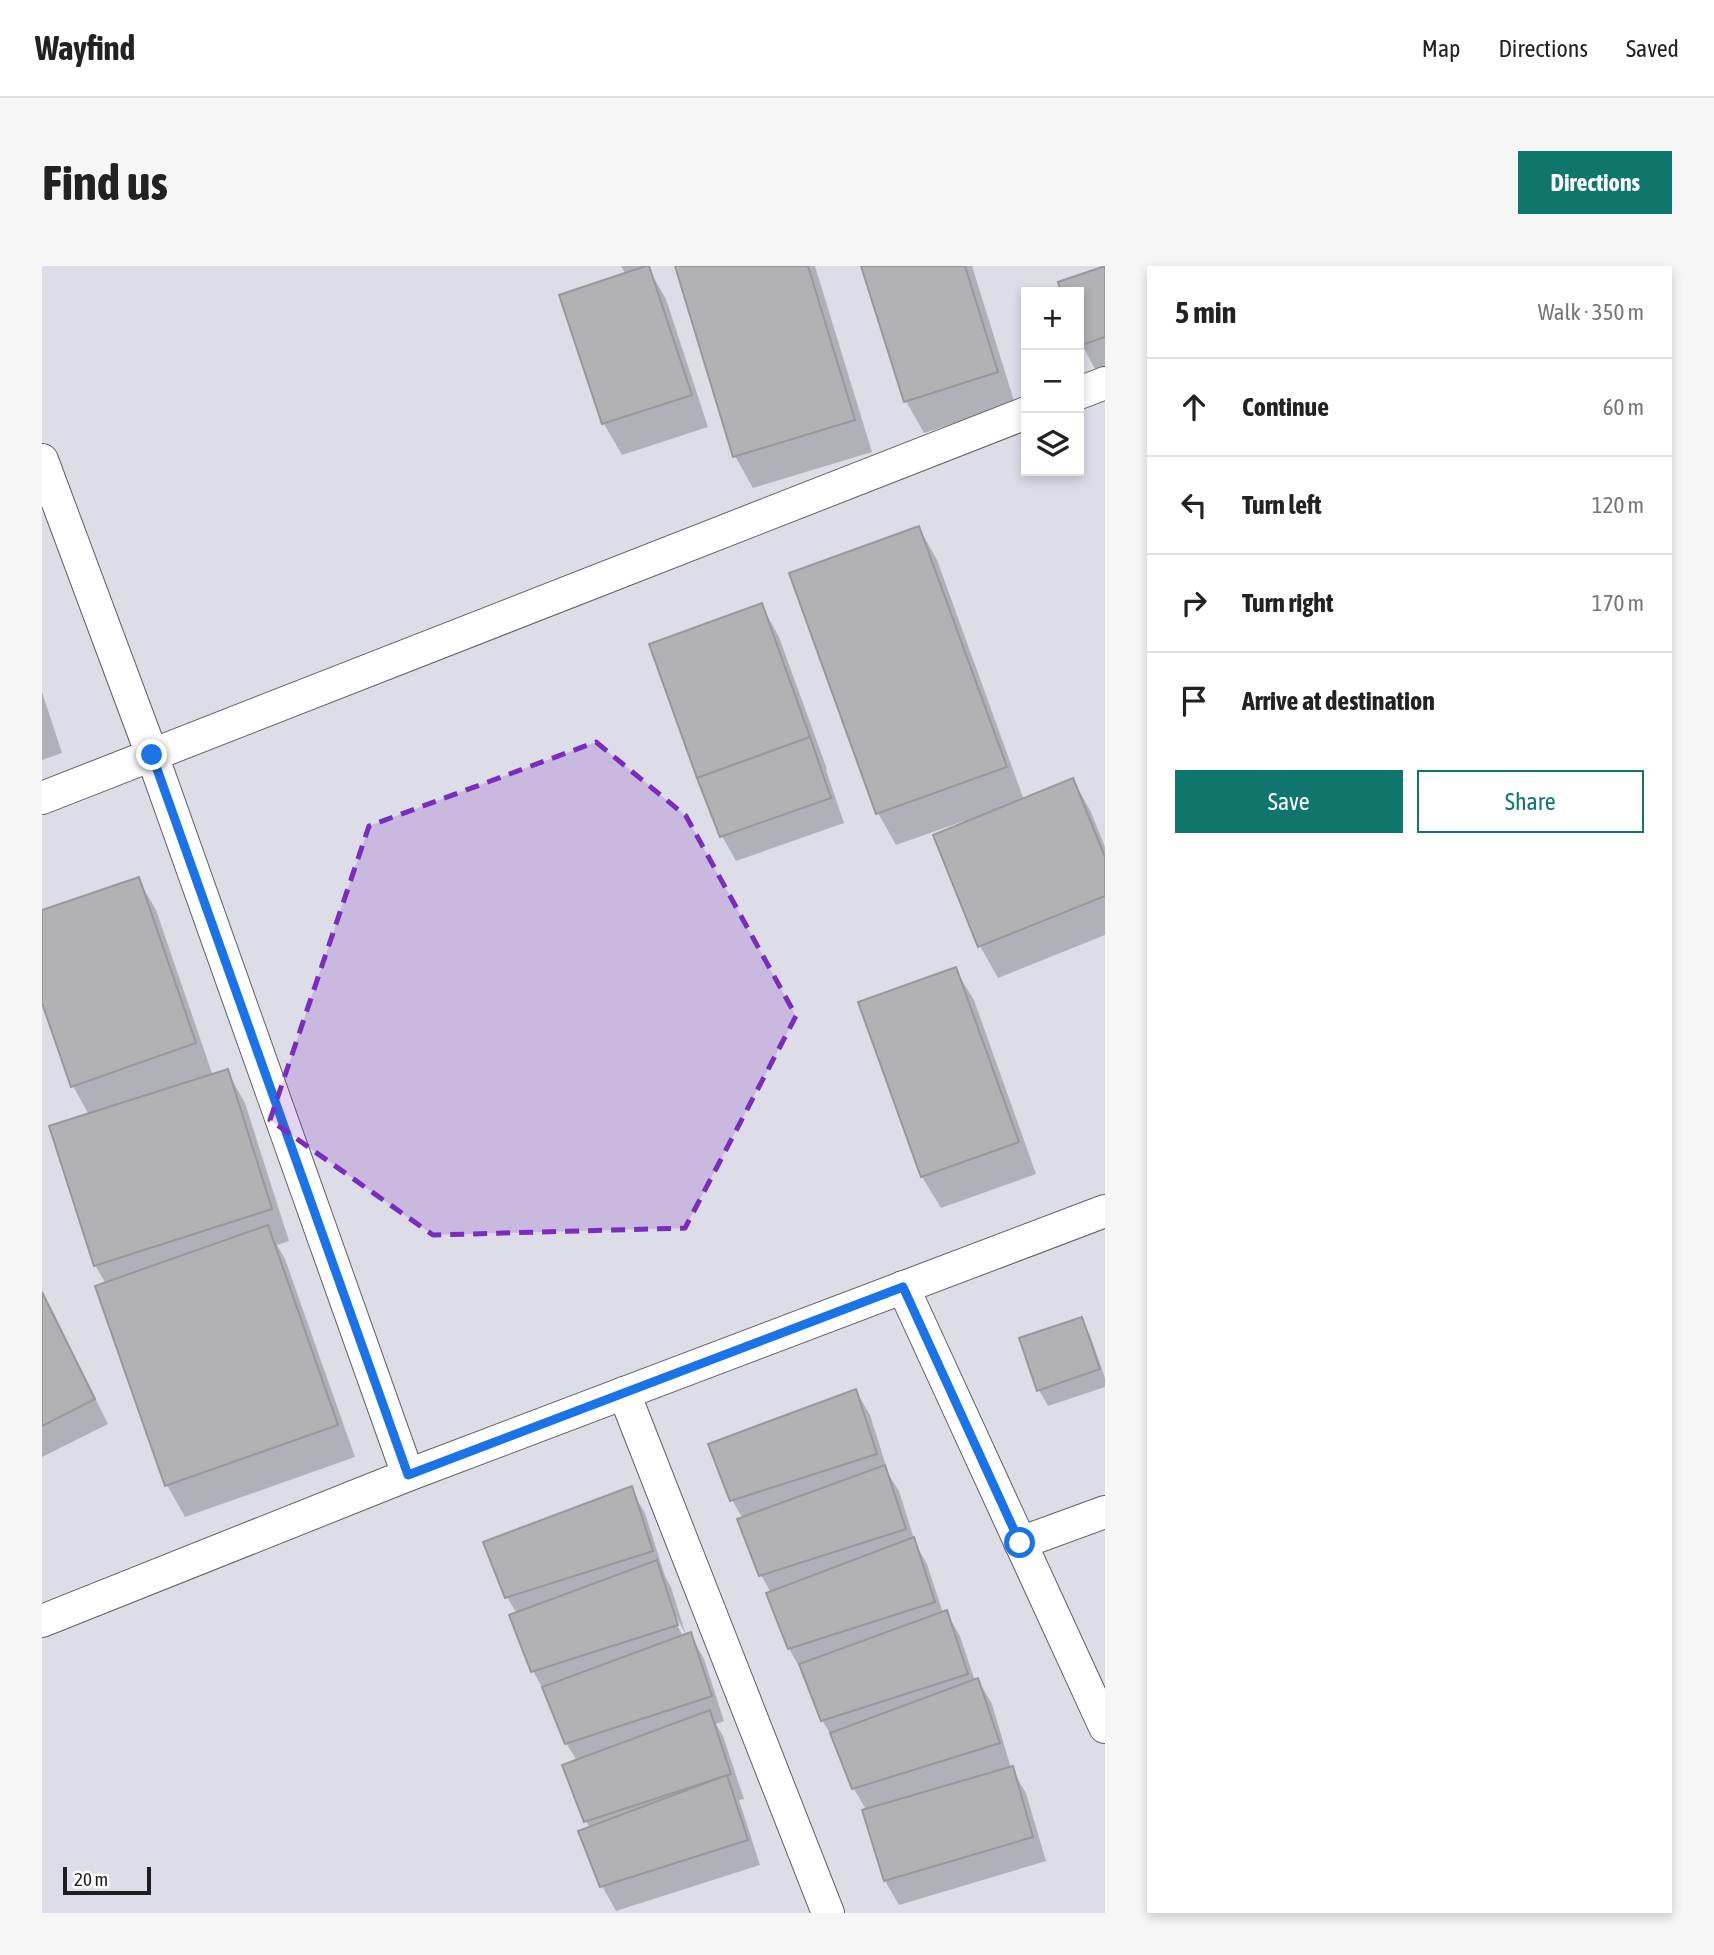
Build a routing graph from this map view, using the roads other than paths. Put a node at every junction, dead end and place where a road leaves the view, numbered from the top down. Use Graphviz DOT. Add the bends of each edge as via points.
graph roads {
  1 [pos="1105,383"];
  2 [pos="1084,391"];
  3 [pos="1021,415"];
  4 [pos="42,460"];
  5 [pos="152,755"];
  6 [pos="42,798"];
  7 [pos="1105,1211"];
  8 [pos="903,1287"];
  9 [pos="624,1393"];
  10 [pos="408,1475"];
  11 [pos="1105,1512"];
  12 [pos="1020,1543"];
  13 [pos="42,1621"];
  14 [pos="1105,1727"];
  15 [pos="828,1913"];
  1 -- 2 [label="street"];
  3 -- 5 [label="street"];
  4 -- 5 [label="street"];
  5 -- 6 [label="street"];
  5 -- 10 [label="street"];
  7 -- 8 [label="street"];
  8 -- 9 [label="street"];
  8 -- 12 [label="street"];
  9 -- 10 [label="street"];
  9 -- 15 [label="street"];
  10 -- 13 [label="street"];
  11 -- 12 [label="street"];
  12 -- 14 [label="street"];
}
